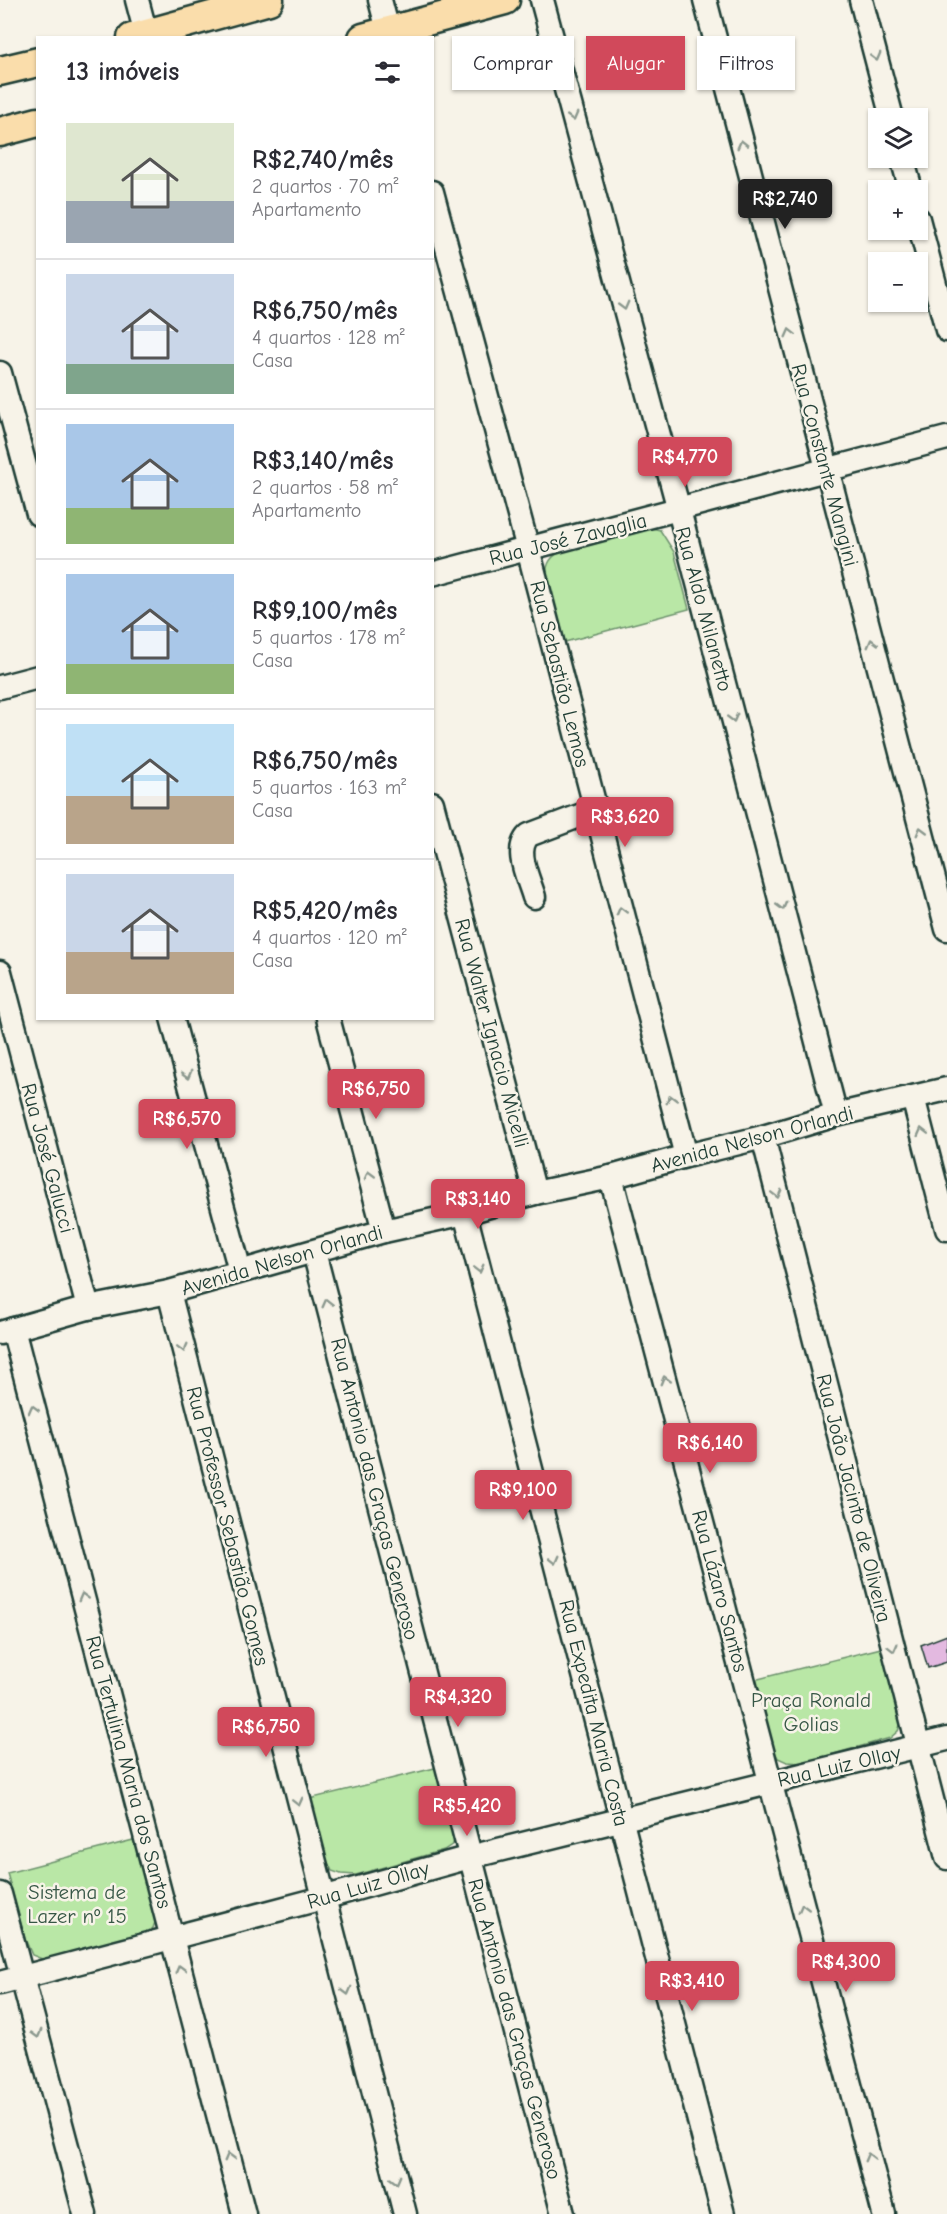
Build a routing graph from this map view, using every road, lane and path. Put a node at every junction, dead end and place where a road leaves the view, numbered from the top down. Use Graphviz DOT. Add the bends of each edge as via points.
graph roads {
  1 [pos="137,0"];
  2 [pos="269,0"];
  3 [pos="380,0"];
  4 [pos="505,0"];
  5 [pos="542,0"];
  6 [pos="705,0"];
  7 [pos="861,0"];
  8 [pos="381,35"];
  9 [pos="139,36"];
  10 [pos="36,62"];
  11 [pos="0,71"];
  12 [pos="889,108"];
  13 [pos="36,123"];
  14 [pos="0,132"];
  15 [pos="434,199"];
  16 [pos="923,240"];
  17 [pos="947,330"];
  18 [pos="0,373"];
  19 [pos="947,438"];
  20 [pos="826,471"];
  21 [pos="36,507"];
  22 [pos="679,510"];
  23 [pos="528,549"];
  24 [pos="434,573"];
  25 [pos="36,678"];
  26 [pos="0,687"];
  27 [pos="595,810"];
  28 [pos="434,811"];
  29 [pos="534,897"];
  30 [pos="947,929"];
  31 [pos="0,972"];
  32 [pos="173,1020"];
  33 [pos="329,1020"];
  34 [pos="947,1089"];
  35 [pos="913,1097"];
  36 [pos="836,1115"];
  37 [pos="763,1137"];
  38 [pos="686,1156"];
  39 [pos="611,1177"];
  40 [pos="535,1193"];
  41 [pos="465,1213"];
  42 [pos="947,1229"];
  43 [pos="384,1232"];
  44 [pos="314,1252"];
  45 [pos="240,1271"];
  46 [pos="169,1292"];
  47 [pos="88,1308"];
  48 [pos="6,1331"];
  49 [pos="947,1739"];
  50 [pos="918,1747"];
  51 [pos="770,1782"];
  52 [pos="621,1820"];
  53 [pos="470,1857"];
  54 [pos="947,1858"];
  55 [pos="0,1894"];
  56 [pos="322,1898"];
  57 [pos="172,1938"];
  58 [pos="22,1977"];
  59 [pos="0,1983"];
  60 [pos="85,2214"];
  61 [pos="244,2214"];
  62 [pos="405,2214"];
  63 [pos="563,2214"];
  64 [pos="723,2214"];
  65 [pos="884,2214"];
  1 -- 9 [label="street"];
  2 -- 9 [label="main road"];
  3 -- 8 [label="street"];
  4 -- 8 [label="main road"];
  5 -- 22 [label="street, Rua Aldo Milanetto, one-way"];
  20 -- 6 [label="street, Rua Constante Mangini, one-way"];
  7 -- 12 [label="street, one-way"];
  10 -- 11 [label="main road"];
  13 -- 14 [label="main road"];
  15 -- 23 [label="street, Rua Sebastião Lemos"];
  16 -- 17 [label="street"];
  18 -- 21 [label="street"];
  19 -- 20 [label="street, Rua José Zavaglia"];
  20 -- 22 [label="street, Rua José Zavaglia"];
  30 -- 20 [label="street, Rua Constante Mangini, one-way"];
  22 -- 23 [label="street, Rua José Zavaglia"];
  22 -- 36 [label="street, Rua Aldo Milanetto, one-way"];
  23 -- 24 [label="street, Rua José Zavaglia"];
  23 -- 27 [label="street, Rua Sebastião Lemos"];
  25 -- 26 [label="street"];
  27 -- 29 [label="street" via="522,841"];
  38 -- 27 [label="street, Rua Sebastião Lemos, one-way"];
  28 -- 40 [label="street, Rua Walter Ignacio Micelli"];
  31 -- 47 [label="street, Rua José Galucci"];
  32 -- 45 [label="street, one-way"];
  43 -- 33 [label="street, one-way"];
  34 -- 35 [label="street, Avenida Nelson Orlandi"];
  35 -- 36 [label="street, Avenida Nelson Orlandi"];
  42 -- 35 [label="street, one-way"];
  36 -- 37 [label="street, Avenida Nelson Orlandi"];
  37 -- 38 [label="street, Avenida Nelson Orlandi"];
  37 -- 50 [label="street, Rua João Jacinto de Oliveira, one-way"];
  38 -- 39 [label="street, Avenida Nelson Orlandi"];
  39 -- 40 [label="street, Avenida Nelson Orlandi"];
  51 -- 39 [label="street, Rua Lázaro Santos, one-way"];
  40 -- 41 [label="street, Avenida Nelson Orlandi"];
  41 -- 43 [label="street, Avenida Nelson Orlandi"];
  41 -- 52 [label="street, Rua Expedita Maria Costa, one-way"];
  43 -- 44 [label="street, Avenida Nelson Orlandi"];
  44 -- 45 [label="street, Avenida Nelson Orlandi"];
  53 -- 44 [label="street, Rua Antonio das Graças Generoso, one-way"];
  45 -- 46 [label="street, Avenida Nelson Orlandi"];
  46 -- 47 [label="street, Avenida Nelson Orlandi"];
  46 -- 56 [label="street, Rua Professor Sebastião Gomes, one-way"];
  47 -- 48 [label="street, Avenida Nelson Orlandi"];
  57 -- 48 [label="street, Rua Tertulina Maria dos Santos, one-way"];
  49 -- 50 [label="street, Rua Luiz Ollay"];
  50 -- 51 [label="street, Rua Luiz Ollay"];
  50 -- 54 [label="street, Rua João Jacinto de Oliveira"];
  51 -- 52 [label="street, Rua Luiz Ollay"];
  65 -- 51 [label="street, Rua Lázaro Santos, one-way"];
  52 -- 53 [label="street, Rua Luiz Ollay"];
  52 -- 64 [label="street, Rua Expedita Maria Costa"];
  53 -- 56 [label="street, Rua Luiz Ollay"];
  53 -- 63 [label="street, Rua Antonio das Graças Generoso"];
  55 -- 58 [label="street"];
  56 -- 57 [label="street, Rua Luiz Ollay"];
  56 -- 62 [label="street, Rua Professor Sebastião Gomes, one-way"];
  57 -- 58 [label="street, Rua Luiz Ollay"];
  61 -- 57 [label="street, Rua Tertulina Maria dos Santos, one-way"];
  58 -- 59 [label="street, Rua Luiz Ollay"];
  58 -- 60 [label="street, one-way"];
}
